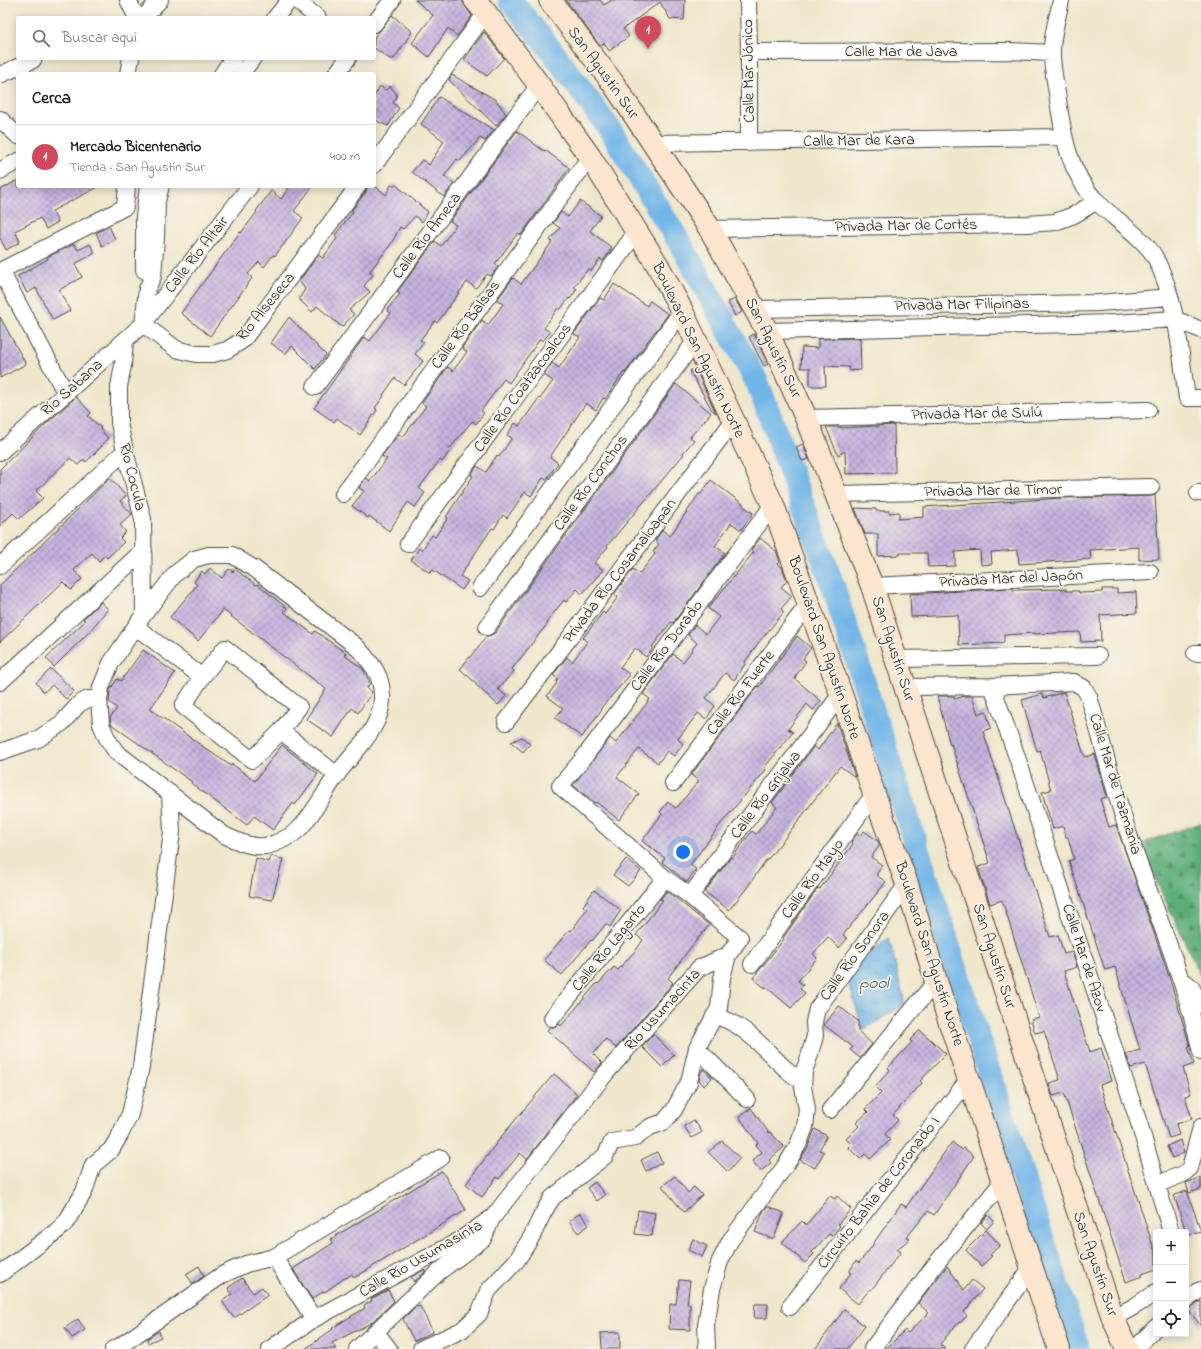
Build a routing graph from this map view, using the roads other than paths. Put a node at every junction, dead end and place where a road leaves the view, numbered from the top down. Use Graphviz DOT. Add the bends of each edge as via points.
graph roads {
  1 [pos="128,0"];
  2 [pos="160,0"];
  3 [pos="290,0"];
  4 [pos="296,0"];
  5 [pos="392,0"];
  6 [pos="550,0"];
  7 [pos="748,0"];
  8 [pos="1061,0"];
  9 [pos="481,7"];
  10 [pos="136,16"];
  11 [pos="145,16"];
  12 [pos="277,16"];
  13 [pos="316,16"];
  14 [pos="376,21"];
  15 [pos="749,52"];
  16 [pos="1052,53"];
  17 [pos="33,60"];
  18 [pos="131,60"];
  19 [pos="232,60"];
  20 [pos="252,60"];
  21 [pos="346,60"];
  22 [pos="128,72"];
  23 [pos="223,72"];
  24 [pos="242,72"];
  25 [pos="338,72"];
  26 [pos="0,75"];
  27 [pos="539,85"];
  28 [pos="0,119"];
  29 [pos="16,134"];
  30 [pos="1064,137"];
  31 [pos="654,143"];
  32 [pos="749,143"];
  33 [pos="590,157"];
  34 [pos="16,162"];
  35 [pos="376,162"];
  36 [pos="0,171"];
  37 [pos="127,188"];
  38 [pos="148,188"];
  39 [pos="160,188"];
  40 [pos="248,188"];
  41 [pos="357,188"];
  42 [pos="1097,201"];
  43 [pos="710,229"];
  44 [pos="636,231"];
  45 [pos="0,271"];
  46 [pos="147,289"];
  47 [pos="1169,297"];
  48 [pos="755,309"];
  49 [pos="682,311"];
  50 [pos="1175,319"];
  51 [pos="143,324"];
  52 [pos="1201,330"];
  53 [pos="767,331"];
  54 [pos="696,340"];
  55 [pos="125,341"];
  56 [pos="315,387"];
  57 [pos="66,394"];
  58 [pos="1201,398"];
  59 [pos="1148,410"];
  60 [pos="806,418"];
  61 [pos="734,420"];
  62 [pos="125,451"];
  63 [pos="0,452"];
  64 [pos="1151,487"];
  65 [pos="343,494"];
  66 [pos="836,494"];
  67 [pos="773,505"];
  68 [pos="408,544"];
  69 [pos="144,550"];
  70 [pos="0,566"];
  71 [pos="1150,572"];
  72 [pos="872,586"];
  73 [pos="480,588"];
  74 [pos="808,603"];
  75 [pos="140,620"];
  76 [pos="487,627"];
  77 [pos="1098,656"];
  78 [pos="896,659"];
  79 [pos="202,677"];
  80 [pos="0,682"];
  81 [pos="992,686"];
  82 [pos="906,687"];
  83 [pos="841,694"];
  84 [pos="99,700"];
  85 [pos="506,722"];
  86 [pos="280,731"];
  87 [pos="0,752"];
  88 [pos="337,775"];
  89 [pos="673,784"];
  90 [pos="170,793"];
  91 [pos="874,794"];
  92 [pos="665,878"];
  93 [pos="907,884"];
  94 [pos="690,896"];
  95 [pos="728,955"];
  96 [pos="752,964"];
  97 [pos="1180,976"];
  98 [pos="936,981"];
  99 [pos="1201,1005"];
  100 [pos="714,1016"];
  101 [pos="552,1018"];
  102 [pos="697,1048"];
  103 [pos="1201,1052"];
  104 [pos="606,1074"];
  105 [pos="969,1079"];
  106 [pos="803,1082"];
  107 [pos="747,1099"];
  108 [pos="830,1110"];
  109 [pos="1201,1127"];
  110 [pos="441,1158"];
  111 [pos="1003,1181"];
  112 [pos="1158,1184"];
  113 [pos="493,1217"];
  114 [pos="1170,1229"];
  115 [pos="274,1257"];
  116 [pos="1032,1268"];
  117 [pos="0,1274"];
  118 [pos="1201,1290"];
  119 [pos="1153,1294"];
  120 [pos="1189,1298"];
  121 [pos="790,1306"];
  122 [pos="1113,1318"];
  123 [pos="314,1319"];
  124 [pos="1153,1330"];
  125 [pos="376,1332"];
  126 [pos="431,1347"];
  127 [pos="113,1349"];
  128 [pos="270,1349"];
  129 [pos="357,1349"];
  130 [pos="389,1349"];
  131 [pos="707,1349"];
  132 [pos="872,1349"];
  133 [pos="973,1349"];
  134 [pos="1059,1349"];
  135 [pos="1127,1349"];
  1 -- 10 [label="street"];
  2 -- 11 [label="street"];
  3 -- 12 [label="street"];
  4 -- 13 [label="street"];
  5 -- 14 [label="street"];
  6 -- 31 [label="main road, San Agustín Sur" via="613,83"];
  7 -- 15 [label="street, Calle Mar Jónico"];
  8 -- 16 [label="street" via="1054,27"];
  9 -- 27 [label="main road, Boulevard San Agustín Norte"];
  9 -- 35 [label="street"];
  15 -- 16 [label="street, Calle Mar de Java"];
  15 -- 32 [label="street, Calle Mar Jónico"];
  16 -- 30 [label="street"];
  17 -- 26 [label="street"];
  18 -- 22 [label="street"];
  19 -- 23 [label="street"];
  20 -- 24 [label="street"];
  21 -- 25 [label="street"];
  27 -- 33 [label="main road, Boulevard San Agustín Norte"];
  27 -- 56 [label="street, Calle Río Ameca"];
  28 -- 29 [label="street"];
  30 -- 32 [label="street, Calle Mar de Kara"];
  30 -- 42 [label="street" via="1076,171"];
  31 -- 32 [label="street, Calle Mar de Kara"];
  31 -- 43 [label="main road, San Agustín Sur"];
  33 -- 44 [label="main road, Boulevard San Agustín Norte"];
  33 -- 65 [label="street, Calle Río Balsas"];
  34 -- 36 [label="street"];
  37 -- 45 [label="street" via="125,207"];
  38 -- 46 [label="street" via="144,217 144,275"];
  39 -- 46 [label="street" via="157,201 153,276"];
  40 -- 51 [label="street, Calle Río Altair"];
  41 -- 51 [label="street, Río Alseseca" via="243,340 227,350 213,354 196,354 176,349"];
  42 -- 43 [label="street, Privada Mar de Cortés" via="1074,215 1055,222 1028,224"];
  42 -- 47 [label="street" via="1155,257"];
  43 -- 48 [label="main road, San Agustín Sur"];
  44 -- 49 [label="main road, Boulevard San Agustín Norte"];
  44 -- 68 [label="street, Calle Río Coatzacoalcos"];
  45 -- 57 [label="street"];
  46 -- 51 [label="street"];
  47 -- 48 [label="street, Privada Mar Filipinas" via="1099,303"];
  47 -- 50 [label="street"];
  48 -- 53 [label="main road, San Agustín Sur"];
  49 -- 54 [label="main road, Boulevard San Agustín Norte"];
  49 -- 73 [label="street, Calle Río Conchos"];
  50 -- 52 [label="street"];
  50 -- 53 [label="street, Privada Mar Filipinas" via="1115,323"];
  50 -- 58 [label="street" via="1187,398"];
  51 -- 55 [label="street, Río Sabana"];
  53 -- 60 [label="main road, San Agustín Sur"];
  54 -- 61 [label="main road, Boulevard San Agustín Norte"];
  54 -- 76 [label="street, Calle Río Conchos"];
  55 -- 57 [label="street, Río Sabana"];
  55 -- 62 [label="street, Río Cocula" via="119,386 119,423"];
  57 -- 63 [label="street, Río Sabana"];
  59 -- 60 [label="street, Privada Mar de Sulú"];
  60 -- 66 [label="main road, San Agustín Sur"];
  61 -- 67 [label="main road, Boulevard San Agustín Norte"];
  61 -- 85 [label="street, Privada Río Cosamaloapan"];
  62 -- 69 [label="street, Río Cocula" via="143,518"];
  62 -- 70 [label="street"];
  64 -- 66 [label="street, Privada Mar de Timor"];
  66 -- 72 [label="main road, San Agustín Sur"];
  67 -- 74 [label="main road, Boulevard San Agustín Norte"];
  67 -- 92 [label="street, Calle Río Dorado" via="560,786"];
  69 -- 75 [label="street, Río Cocula"];
  69 -- 80 [label="street"];
  71 -- 72 [label="street, Privada Mar del Japón"];
  72 -- 78 [label="main road, San Agustín Sur"];
  74 -- 83 [label="main road, Boulevard San Agustín Norte"];
  74 -- 89 [label="street, Calle Río Fuerte"];
  75 -- 79 [label="street"];
  75 -- 84 [label="street" via="111,663 101,687"];
  75 -- 88 [label="street" via="175,574 194,559 209,555 232,555 255,569 356,646 380,677 382,697 378,718 365,741"];
  77 -- 78 [label="street"];
  78 -- 82 [label="main road, San Agustín Sur"];
  79 -- 86 [label="street" via="225,648 299,708"];
  79 -- 86 [label="street" via="183,706 252,760"];
  81 -- 82 [label="street, Calle Mar de Tazmania"];
  81 -- 97 [label="street, Calle Mar de Tazmania" via="1074,682 1084,688 1089,697 1130,839"];
  81 -- 112 [label="street, Calle Mar de Azov"];
  82 -- 122 [label="main road, San Agustín Sur"];
  83 -- 91 [label="main road, Boulevard San Agustín Norte"];
  83 -- 94 [label="street, Calle Río Grijalva"];
  84 -- 87 [label="street" via="88,699 79,704 62,723 38,739"];
  84 -- 90 [label="street" via="101,724 116,752"];
  86 -- 88 [label="street"];
  88 -- 90 [label="street" via="298,830 265,846 245,845 224,835"];
  90 -- 117 [label="street" via="172,832 141,1067 130,1114 111,1150 93,1165 84,1192 66,1222"];
  91 -- 93 [label="main road, Boulevard San Agustín Norte"];
  91 -- 96 [label="street, Calle Río Mayo"];
  92 -- 94 [label="street"];
  92 -- 101 [label="street, Calle Río Lagarto"];
  93 -- 98 [label="main road, Boulevard San Agustín Norte"];
  93 -- 106 [label="street, Calle Río Sonora" via="817,1008 815,1036"];
  94 -- 95 [label="street" via="740,938"];
  95 -- 100 [label="street" via="722,978 719,1008"];
  95 -- 104 [label="street, Río Usumacinta" via="699,968"];
  97 -- 99 [label="street" via="1191,987"];
  97 -- 103 [label="street, Calle Mar de Tazmania"];
  98 -- 105 [label="main road, Boulevard San Agustín Norte"];
  98 -- 108 [label="street"];
  100 -- 102 [label="street"];
  100 -- 106 [label="street" via="732,1022"];
  102 -- 107 [label="street"];
  102 -- 126 [label="street" via="689,1082 674,1110 664,1122 650,1127 635,1138 612,1142 605,1156 552,1198 517,1260 488,1291 480,1314 462,1330"];
  104 -- 113 [label="street, Calle Río Usumasinta"];
  105 -- 111 [label="main road, Boulevard San Agustín Norte"];
  105 -- 121 [label="street, Circuito Bahía de Coronado I"];
  106 -- 131 [label="street" via="807,1109 805,1127 798,1145 730,1241 720,1261 706,1325"];
  109 -- 112 [label="street" via="1190,1168 1183,1174"];
  110 -- 115 [label="street"];
  111 -- 116 [label="main road, Boulevard San Agustín Norte"];
  111 -- 132 [label="street"];
  112 -- 114 [label="street, Calle Mar de Azov"];
  113 -- 123 [label="street, Calle Río Usumasinta" via="460,1240"];
  113 -- 125 [label="street" via="483,1239 440,1271"];
  115 -- 123 [label="street"];
  115 -- 127 [label="street" via="246,1264 222,1275"];
  116 -- 133 [label="street"];
  116 -- 134 [label="main road, Boulevard San Agustín Norte"];
  118 -- 120 [label="street"];
  119 -- 122 [label="street"];
  122 -- 135 [label="main road, San Agustín Sur"];
  123 -- 128 [label="street, Calle Río Usumasinta"];
  124 -- 135 [label="street" via="1137,1347"];
  125 -- 129 [label="street"];
  125 -- 130 [label="street"];
}
